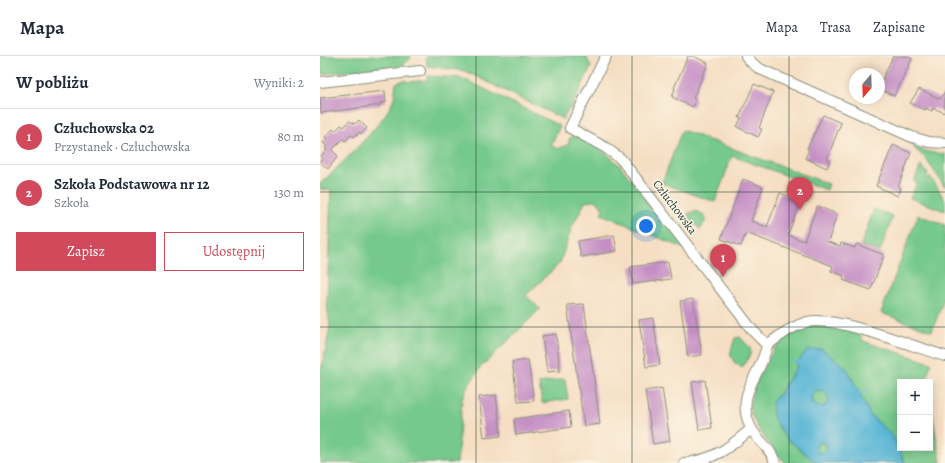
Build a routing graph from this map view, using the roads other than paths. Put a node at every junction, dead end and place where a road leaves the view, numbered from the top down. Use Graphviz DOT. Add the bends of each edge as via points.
graph roads {
  1 [pos="606,56"];
  2 [pos="746,56"];
  3 [pos="420,71"];
  4 [pos="320,82"];
  5 [pos="945,143"];
  6 [pos="767,345"];
  7 [pos="945,356"];
  8 [pos="751,429"];
  9 [pos="684,463"];
  10 [pos="775,463"];
  1 -- 6 [label="street, Człuchowska" via="570,128 621,159 753,331"];
  2 -- 5 [label="street" via="760,69 912,137"];
  3 -- 4 [label="street"];
  6 -- 7 [label="street" via="796,326 821,320 844,324"];
  6 -- 8 [label="street" via="745,401"];
  8 -- 9 [label="street" via="721,453"];
  8 -- 10 [label="street" via="769,449"];
}
